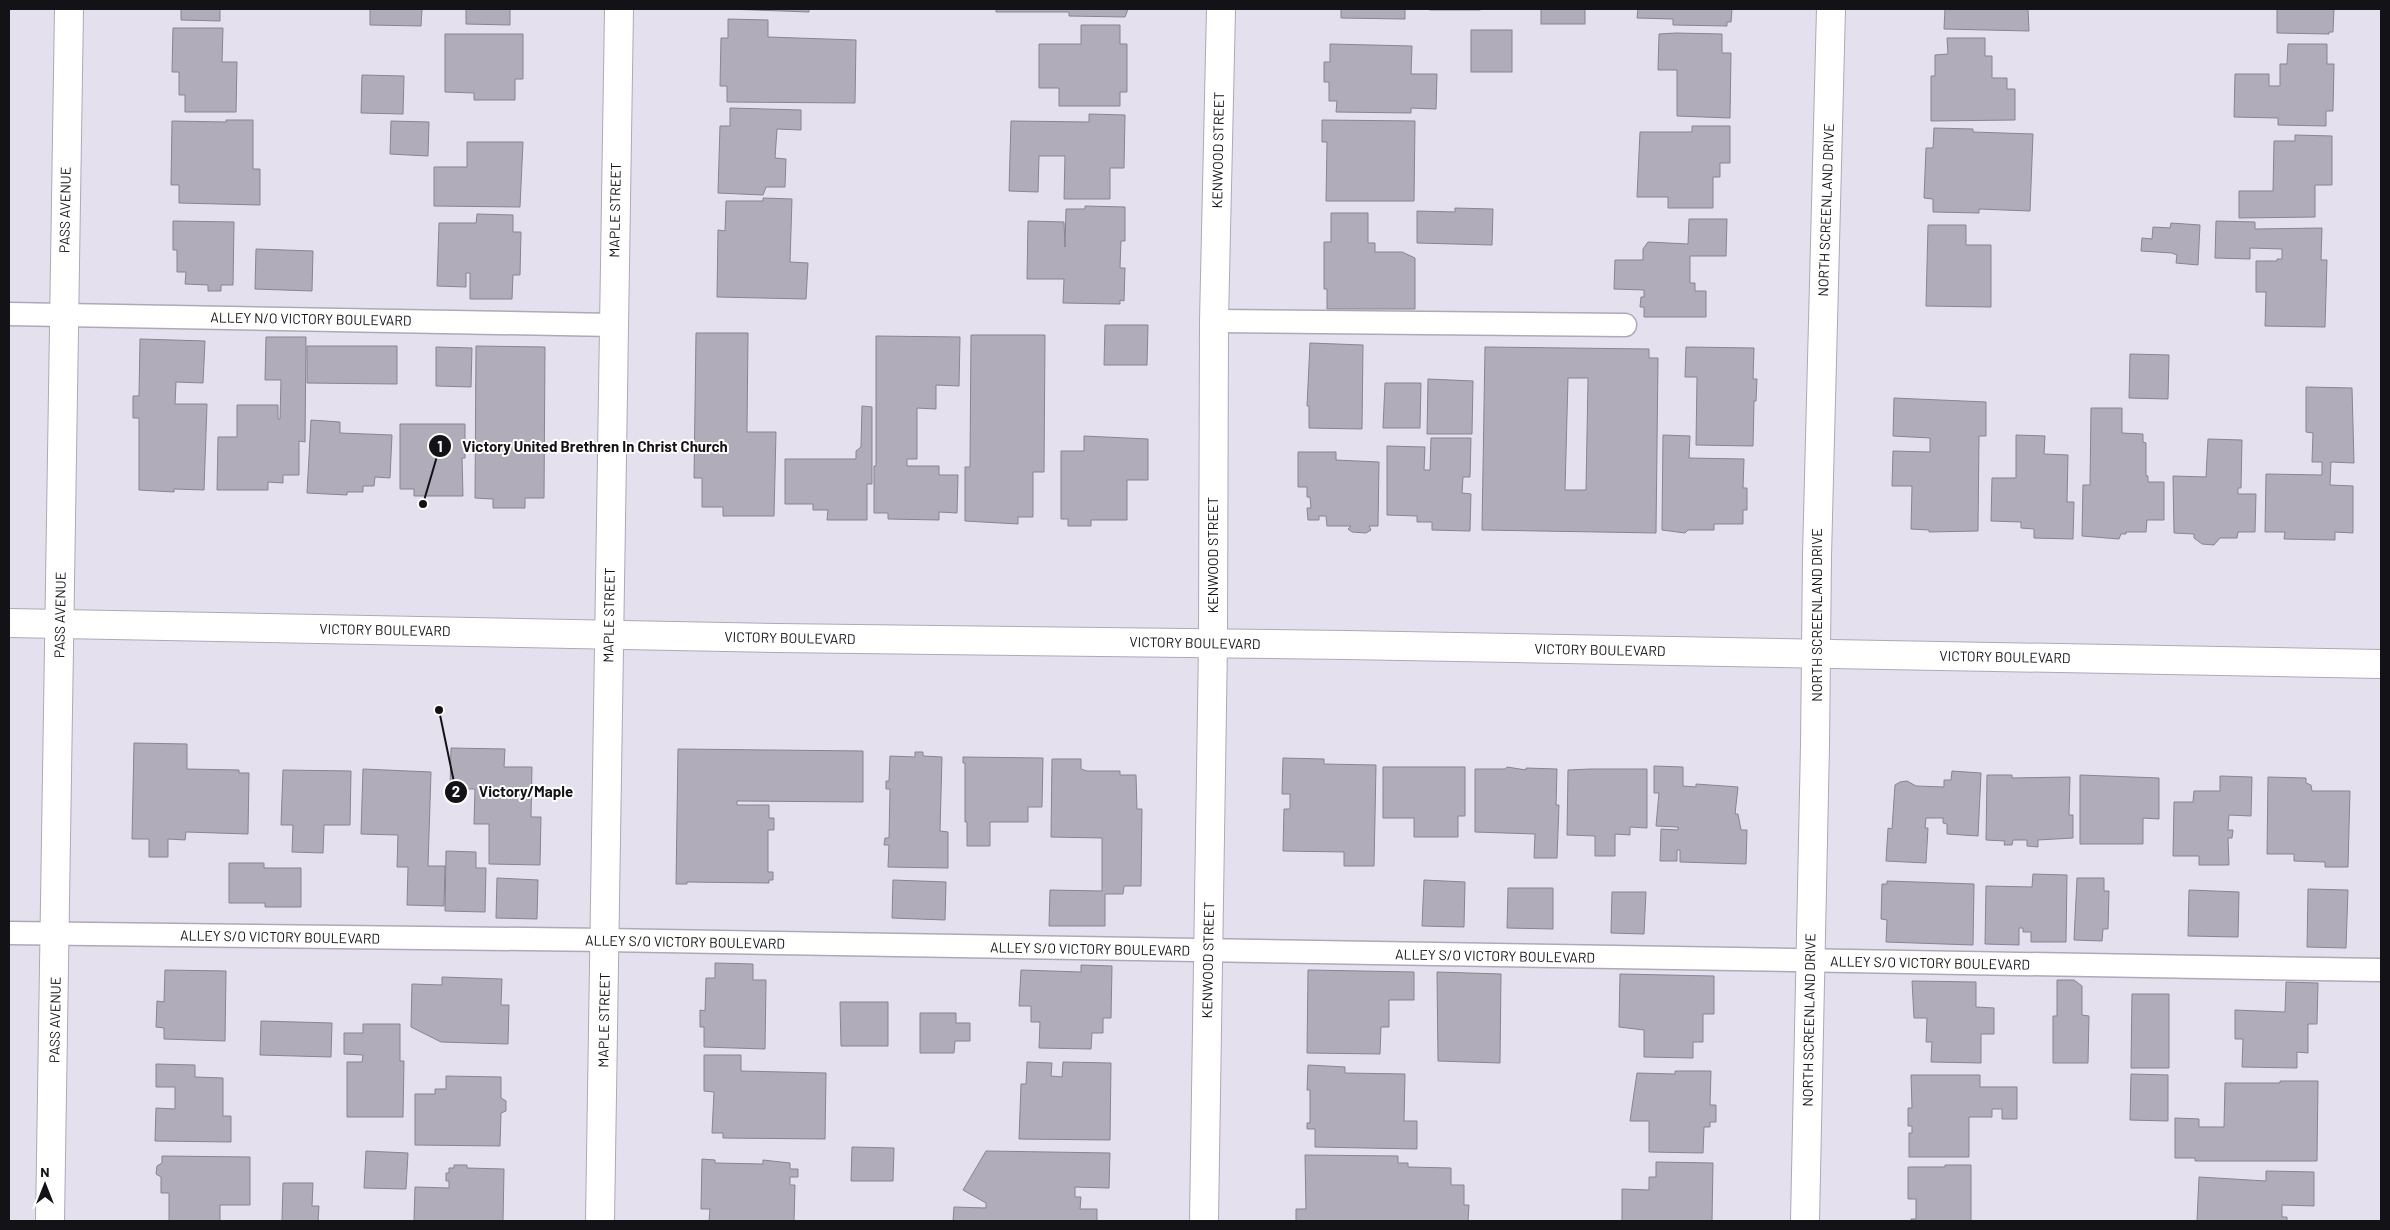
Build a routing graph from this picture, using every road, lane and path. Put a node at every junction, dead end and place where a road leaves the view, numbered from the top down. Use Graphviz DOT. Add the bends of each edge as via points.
graph roads {
  1 [pos="69,9"];
  2 [pos="619,9"];
  3 [pos="1221,9"];
  4 [pos="1831,9"];
  5 [pos="9,314"];
  6 [pos="62,315"];
  7 [pos="1214,321"];
  8 [pos="613,325"];
  9 [pos="1625,325"];
  10 [pos="9,623"];
  11 [pos="60,624"];
  12 [pos="609,634"];
  13 [pos="1213,643"];
  14 [pos="1816,655"];
  15 [pos="2381,664"];
  16 [pos="9,933"];
  17 [pos="56,934"];
  18 [pos="605,940"];
  19 [pos="1208,951"];
  20 [pos="1809,961"];
  21 [pos="2381,970"];
  22 [pos="50,1221"];
  23 [pos="600,1221"];
  24 [pos="1204,1221"];
  25 [pos="1805,1221"];
  1 -- 6 [label="street, PASS AVENUE"];
  2 -- 8 [label="street, MAPLE STREET"];
  3 -- 7 [label="street, KENWOOD STREET"];
  4 -- 14 [label="street, NORTH SCREENLAND DRIVE"];
  5 -- 6 [label="lane, ALLEY N/O VICTORY BOULEVARD"];
  6 -- 8 [label="lane, ALLEY N/O VICTORY BOULEVARD"];
  6 -- 11 [label="street, PASS AVENUE"];
  7 -- 9 [label="lane"];
  7 -- 13 [label="street, KENWOOD STREET"];
  8 -- 12 [label="street, MAPLE STREET"];
  10 -- 11 [label="street, VICTORY BOULEVARD"];
  11 -- 12 [label="street, VICTORY BOULEVARD"];
  11 -- 17 [label="street, PASS AVENUE"];
  12 -- 13 [label="street, VICTORY BOULEVARD"];
  12 -- 18 [label="street, MAPLE STREET"];
  13 -- 14 [label="street, VICTORY BOULEVARD"];
  13 -- 19 [label="street, KENWOOD STREET"];
  14 -- 15 [label="street, VICTORY BOULEVARD"];
  14 -- 20 [label="street, NORTH SCREENLAND DRIVE"];
  16 -- 17 [label="lane, ALLEY S/O VICTORY BOULEVARD"];
  17 -- 18 [label="lane, ALLEY S/O VICTORY BOULEVARD"];
  17 -- 22 [label="street, PASS AVENUE"];
  18 -- 19 [label="lane, ALLEY S/O VICTORY BOULEVARD"];
  18 -- 23 [label="street, MAPLE STREET"];
  19 -- 20 [label="lane, ALLEY S/O VICTORY BOULEVARD"];
  19 -- 24 [label="street, KENWOOD STREET"];
  20 -- 21 [label="lane, ALLEY S/O VICTORY BOULEVARD"];
  20 -- 25 [label="street, NORTH SCREENLAND DRIVE"];
}
